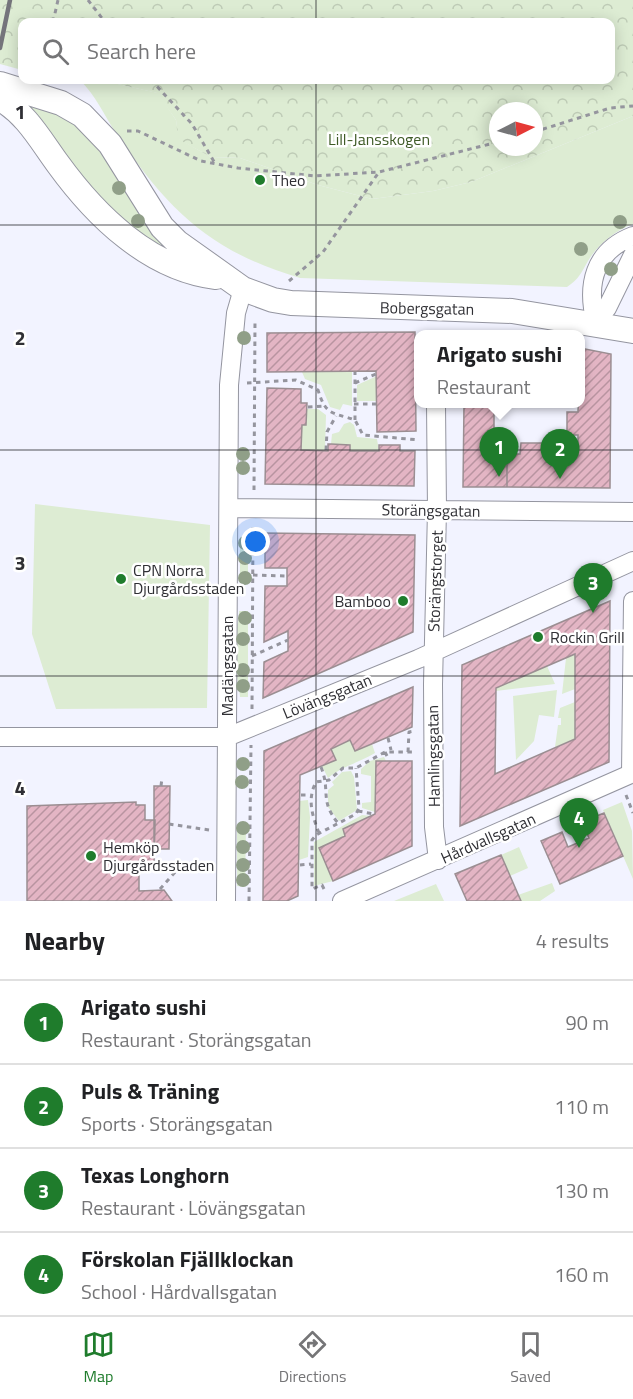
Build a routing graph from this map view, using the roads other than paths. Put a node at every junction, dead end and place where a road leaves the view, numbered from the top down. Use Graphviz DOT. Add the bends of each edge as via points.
graph roads {
  1 [pos="0,84"];
  2 [pos="0,99"];
  3 [pos="633,236"];
  4 [pos="633,255"];
  5 [pos="241,287"];
  6 [pos="596,323"];
  7 [pos="633,331"];
  8 [pos="436,408"];
  9 [pos="229,508"];
  10 [pos="437,510"];
  11 [pos="633,512"];
  12 [pos="633,561"];
  13 [pos="633,585"];
  14 [pos="633,590"];
  15 [pos="633,601"];
  16 [pos="433,652"];
  17 [pos="0,737"];
  18 [pos="227,737"];
  19 [pos="632,774"];
  20 [pos="438,860"];
  21 [pos="226,901"];
  22 [pos="342,901"];
  1 -- 5 [label="street, Bobergsgatan" via="82,115 100,132 162,227"];
  2 -- 5 [label="street, Bobergsgatan" via="25,118 92,208 120,233 169,263"];
  3 -- 6 [label="street" via="617,242 598,265 591,305"];
  4 -- 6 [label="street"];
  5 -- 6 [label="street, Bobergsgatan" via="273,300 326,306 500,310"];
  5 -- 9 [label="street, Madängsgatan" via="229,385"];
  6 -- 7 [label="street, Bobergsgatan"];
  8 -- 10 [label="street, Storängstorget"];
  9 -- 10 [label="street, Storängsgatan"];
  9 -- 18 [label="street, Madängsgatan"];
  10 -- 11 [label="street, Storängsgatan"];
  10 -- 16 [label="street, Storängstorget"];
  12 -- 16 [label="street, Lövängsgatan"];
  13 -- 14 [label="street"];
  15 -- 19 [label="street"];
  16 -- 18 [label="street, Lövängsgatan"];
  16 -- 20 [label="street, Hamlingsgatan" via="434,827"];
  17 -- 18 [label="street, Lövängsgatan"];
  18 -- 21 [label="street, Madängsgatan"];
  19 -- 20 [label="street, Hårdvallsgatan"];
  20 -- 22 [label="street, Hårdvallsgatan"];
}
